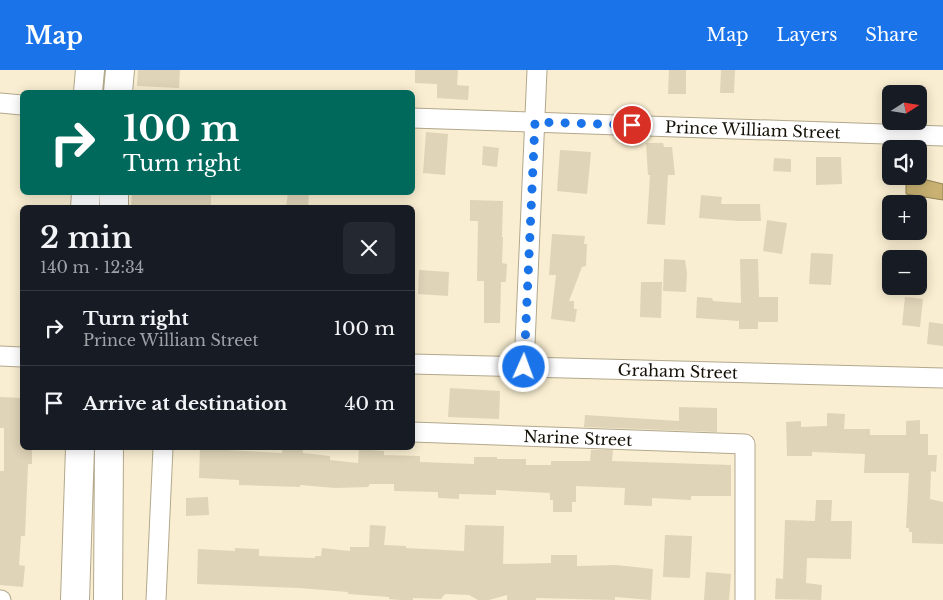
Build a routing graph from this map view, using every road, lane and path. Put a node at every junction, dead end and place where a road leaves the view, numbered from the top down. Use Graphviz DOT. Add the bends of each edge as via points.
graph roads {
  1 [pos="90,70"];
  2 [pos="120,70"];
  3 [pos="537,70"];
  4 [pos="88,90"];
  5 [pos="118,90"];
  6 [pos="0,103"];
  7 [pos="20,105"];
  8 [pos="415,118"];
  9 [pos="535,122"];
  10 [pos="943,136"];
  11 [pos="0,356"];
  12 [pos="20,357"];
  13 [pos="415,364"];
  14 [pos="524,367"];
  15 [pos="943,378"];
  16 [pos="415,432"];
  17 [pos="80,450"];
  18 [pos="109,450"];
  19 [pos="163,450"];
  20 [pos="76,600"];
  21 [pos="108,600"];
  22 [pos="156,600"];
  23 [pos="745,600"];
  1 -- 4 [label="main road"];
  2 -- 5 [label="main road"];
  3 -- 9 [label="street"];
  6 -- 7 [label="street"];
  8 -- 9 [label="street, Prince William Street"];
  9 -- 10 [label="street, Prince William Street"];
  9 -- 14 [label="street"];
  11 -- 12 [label="street"];
  13 -- 14 [label="street, Graham Street"];
  14 -- 15 [label="street, Graham Street"];
  16 -- 23 [label="street, Narine Street" via="745,444"];
  17 -- 20 [label="main road"];
  18 -- 21 [label="main road"];
  19 -- 22 [label="street"];
}
